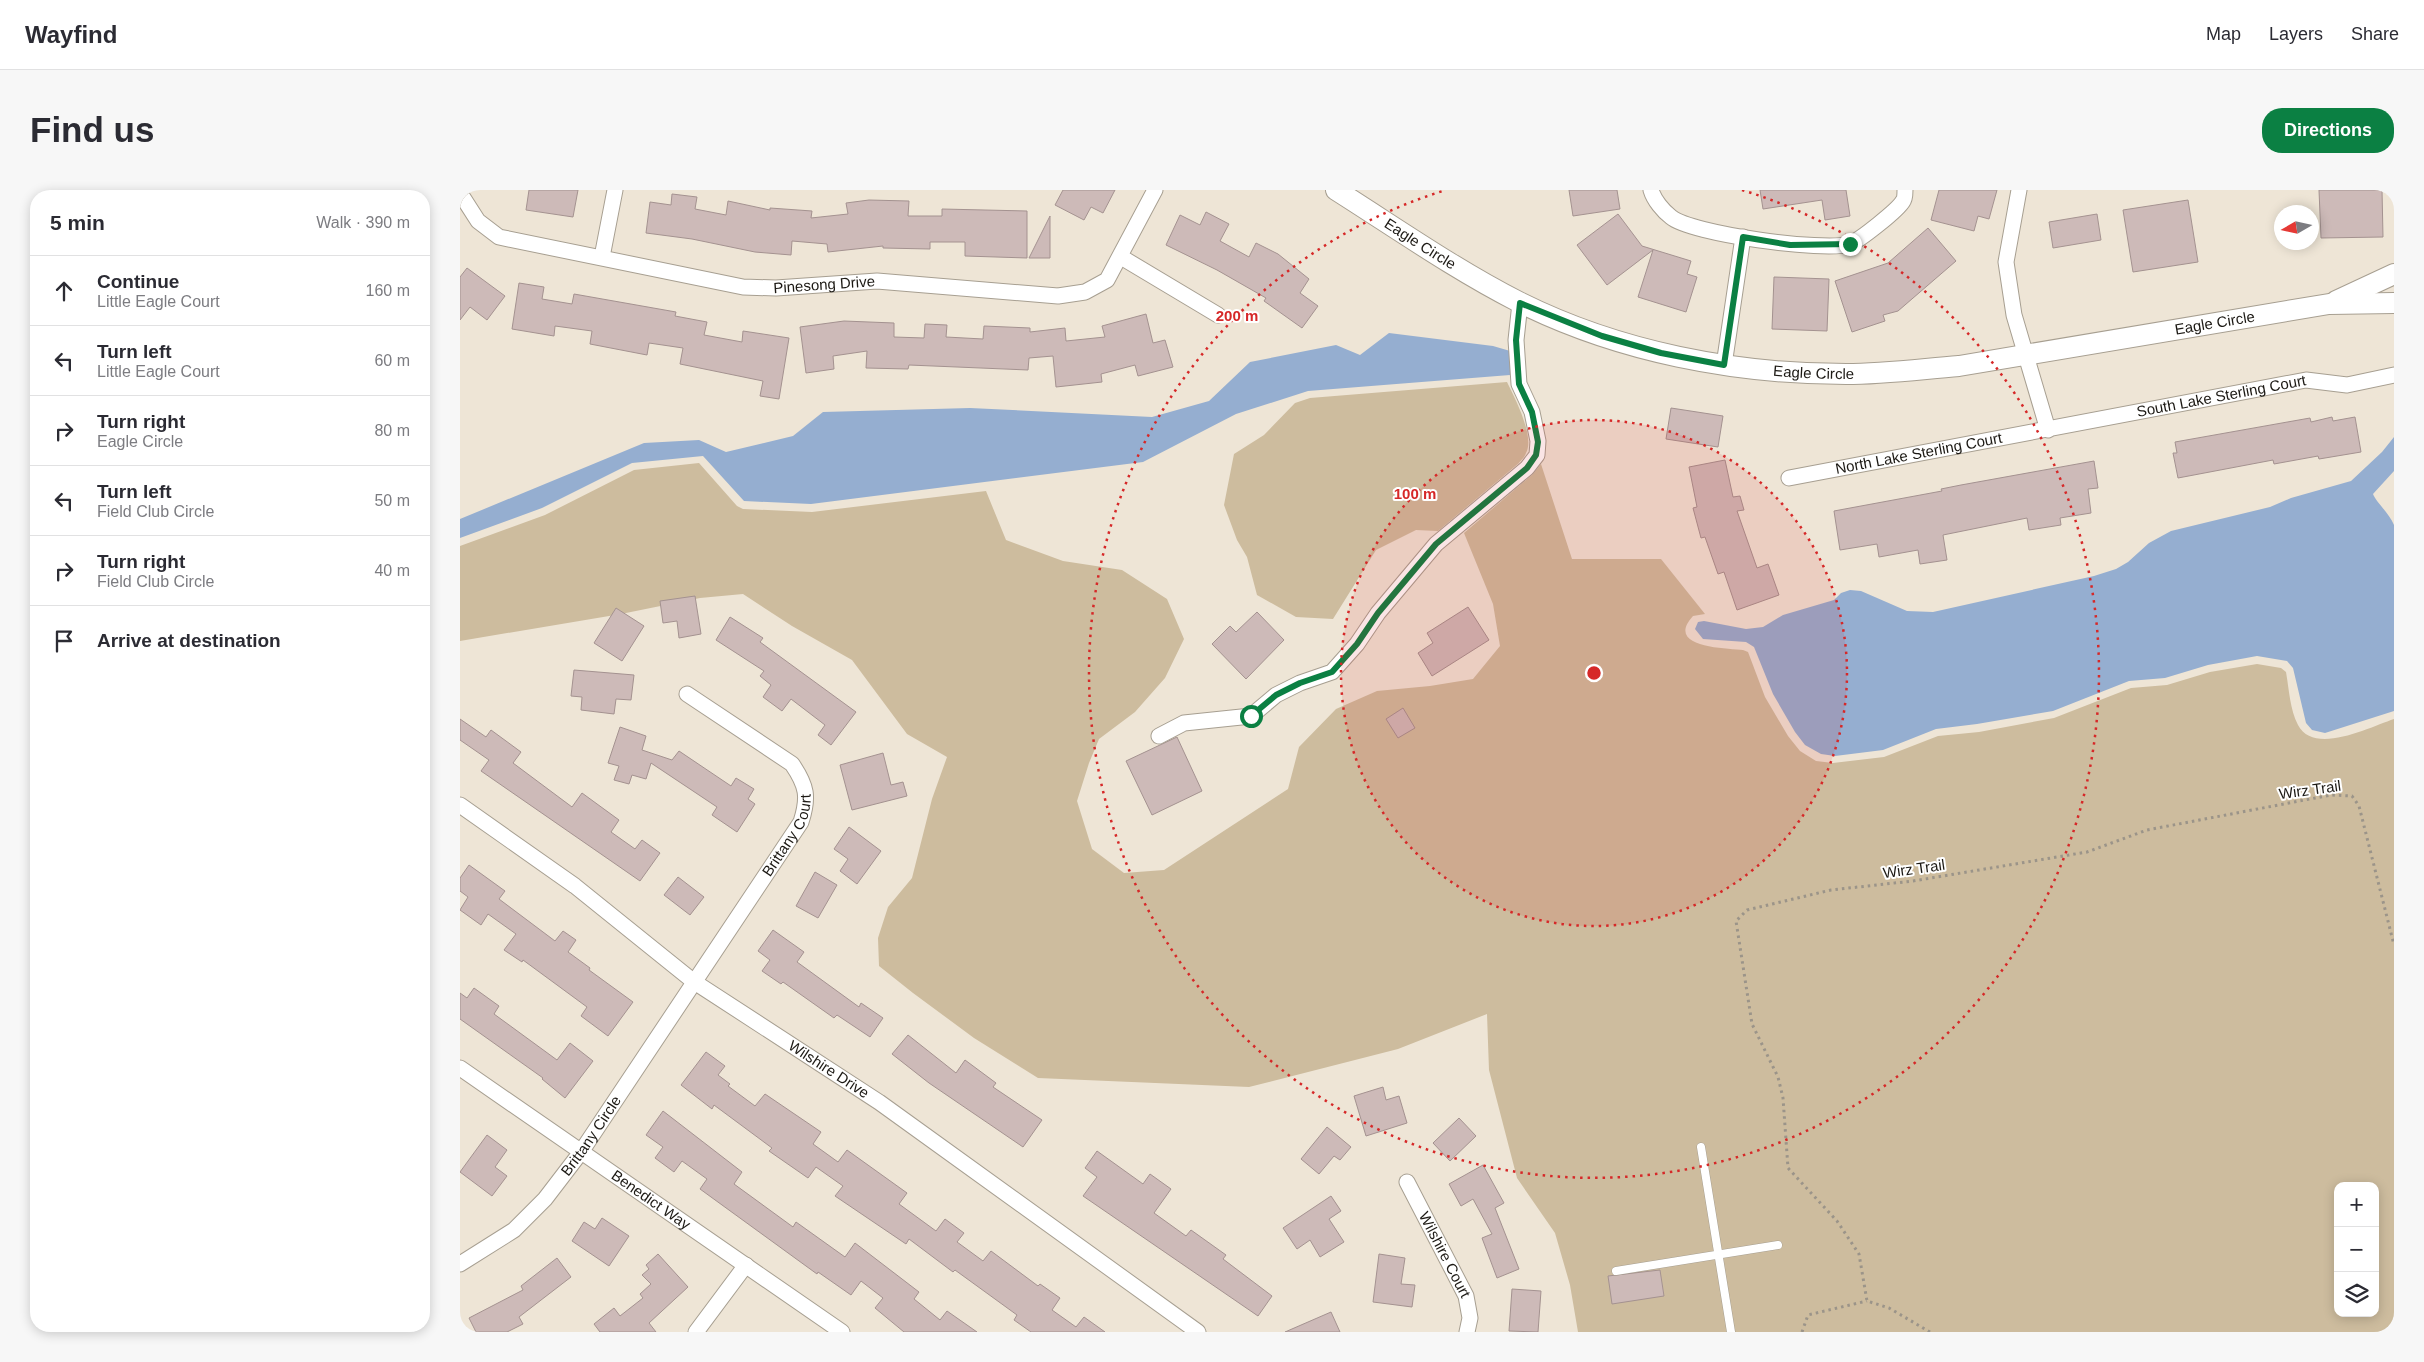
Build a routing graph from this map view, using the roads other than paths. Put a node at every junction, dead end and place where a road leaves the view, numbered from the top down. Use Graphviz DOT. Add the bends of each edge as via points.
graph roads {
  1 [pos="615,190"];
  2 [pos="1155,190"];
  3 [pos="1336,190"];
  4 [pos="1652,190"];
  5 [pos="1905,190"];
  6 [pos="2019,190"];
  7 [pos="460,193"];
  8 [pos="1743,237"];
  9 [pos="602,257"];
  10 [pos="1121,257"];
  11 [pos="2394,274"];
  12 [pos="1520,303"];
  13 [pos="2394,303"];
  14 [pos="2329,304"];
  15 [pos="1218,315"];
  16 [pos="2024,354"];
  17 [pos="1724,365"];
  18 [pos="2394,375"];
  19 [pos="2048,430"];
  20 [pos="1789,478"];
  21 [pos="687,694"];
  22 [pos="1159,736"];
  23 [pos="460,805"];
  24 [pos="693,981"];
  25 [pos="460,1068"];
  26 [pos="1701,1147"];
  27 [pos="581,1152"];
  28 [pos="1407,1182"];
  29 [pos="1778,1245"];
  30 [pos="1717,1254"];
  31 [pos="460,1264"];
  32 [pos="746,1264"];
  33 [pos="1616,1271"];
  34 [pos="696,1332"];
  35 [pos="842,1332"];
  36 [pos="1198,1332"];
  37 [pos="1467,1332"];
  38 [pos="1731,1332"];
  1 -- 9 [label="street"];
  2 -- 10 [label="street, Pinesong Drive"];
  3 -- 12 [label="street, Eagle Circle"];
  4 -- 8 [label="street" via="1672,218"];
  5 -- 8 [label="street" via="1903,201 1873,229 1850,244 1790,245"];
  6 -- 16 [label="street" via="2006,262"];
  7 -- 9 [label="street, Pinesong Drive" via="478,221 499,236"];
  8 -- 17 [label="street"];
  9 -- 10 [label="street, Pinesong Drive" via="743,287 877,281 1058,296 1085,292 1107,280"];
  10 -- 15 [label="street"];
  11 -- 14 [label="street, Eagle Circle"];
  12 -- 17 [label="street, Eagle Circle" via="1602,336 1661,353"];
  12 -- 22 [label="street" via="1516,340 1519,384 1532,412 1538,442 1536,455 1527,468 1436,544 1332,672 1276,695 1251,716 1184,723"];
  13 -- 14 [label="street, Eagle Circle"];
  14 -- 16 [label="street, Eagle Circle"];
  16 -- 17 [label="street, Eagle Circle" via="1959,366 1846,374"];
  16 -- 19 [label="street"];
  18 -- 19 [label="street, South Lake Sterling Court" via="2347,385 2306,380"];
  19 -- 20 [label="street, North Lake Sterling Court"];
  21 -- 24 [label="street, Brittany Court" via="792,764 804,781 807,804 801,822"];
  23 -- 24 [label="street, Wilshire Drive" via="575,886"];
  24 -- 27 [label="street, Brittany Circle"];
  24 -- 36 [label="street, Wilshire Drive" via="879,1102"];
  25 -- 27 [label="street, Benedict Way"];
  26 -- 30 [label="lane"];
  27 -- 31 [label="street, Brittany Circle" via="545,1199 514,1230"];
  27 -- 32 [label="street, Benedict Way"];
  28 -- 37 [label="street, Wilshire Court" via="1466,1296 1470,1318"];
  29 -- 30 [label="lane"];
  30 -- 33 [label="lane"];
  30 -- 38 [label="lane"];
  32 -- 34 [label="street"];
  32 -- 35 [label="street, Benedict Way"];
}
